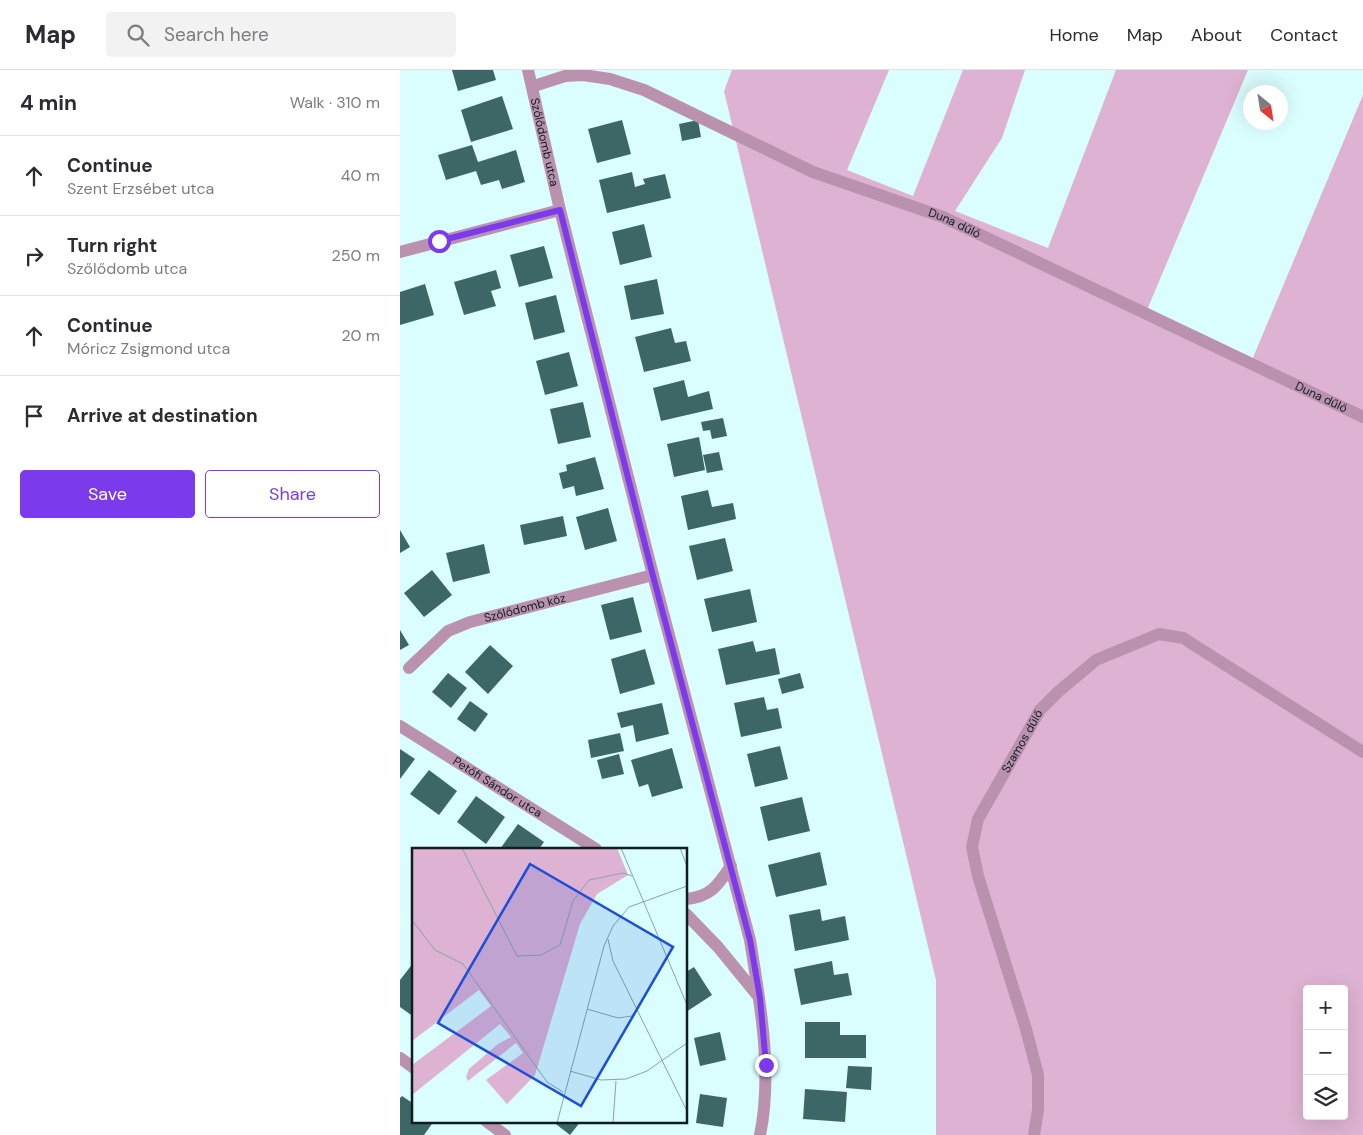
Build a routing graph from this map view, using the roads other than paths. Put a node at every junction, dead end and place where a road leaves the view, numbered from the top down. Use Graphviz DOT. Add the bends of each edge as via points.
graph roads {
  1 [pos="528,70"];
  2 [pos="534,86"];
  3 [pos="560,210"];
  4 [pos="400,252"];
  5 [pos="1363,417"];
  6 [pos="653,576"];
  7 [pos="409,668"];
  8 [pos="400,726"];
  9 [pos="1363,752"];
  10 [pos="594,848"];
  11 [pos="731,866"];
  12 [pos="688,899"];
  13 [pos="688,916"];
  14 [pos="760,998"];
  15 [pos="400,1058"];
  16 [pos="412,1067"];
  17 [pos="487,1122"];
  18 [pos="505,1135"];
  19 [pos="760,1135"];
  20 [pos="1034,1135"];
  1 -- 2 [label="street, Szőlődomb utca"];
  2 -- 3 [label="street, Szőlődomb utca"];
  2 -- 5 [label="street, Duna dűlő" via="565,76 582,75 610,79 644,90 813,172 943,217"];
  3 -- 4 [label="street"];
  3 -- 6 [label="street, Szőlődomb utca"];
  6 -- 7 [label="street, Szőlődomb köz" via="470,622 448,631"];
  6 -- 11 [label="street, Szőlődomb utca"];
  8 -- 10 [label="street, Petőfi Sándor utca"];
  9 -- 20 [label="street, Szamos dűlő" via="1183,638 1160,634 1096,660 1040,710 978,819 972,847 1038,1075"];
  11 -- 12 [label="street" via="716,888 699,898"];
  11 -- 14 [label="street, Szőlődomb utca" via="750,940"];
  13 -- 14 [label="street"];
  14 -- 19 [label="street, Szőlődomb utca" via="766,1065"];
  15 -- 16 [label="street"];
  17 -- 18 [label="street"];
}
